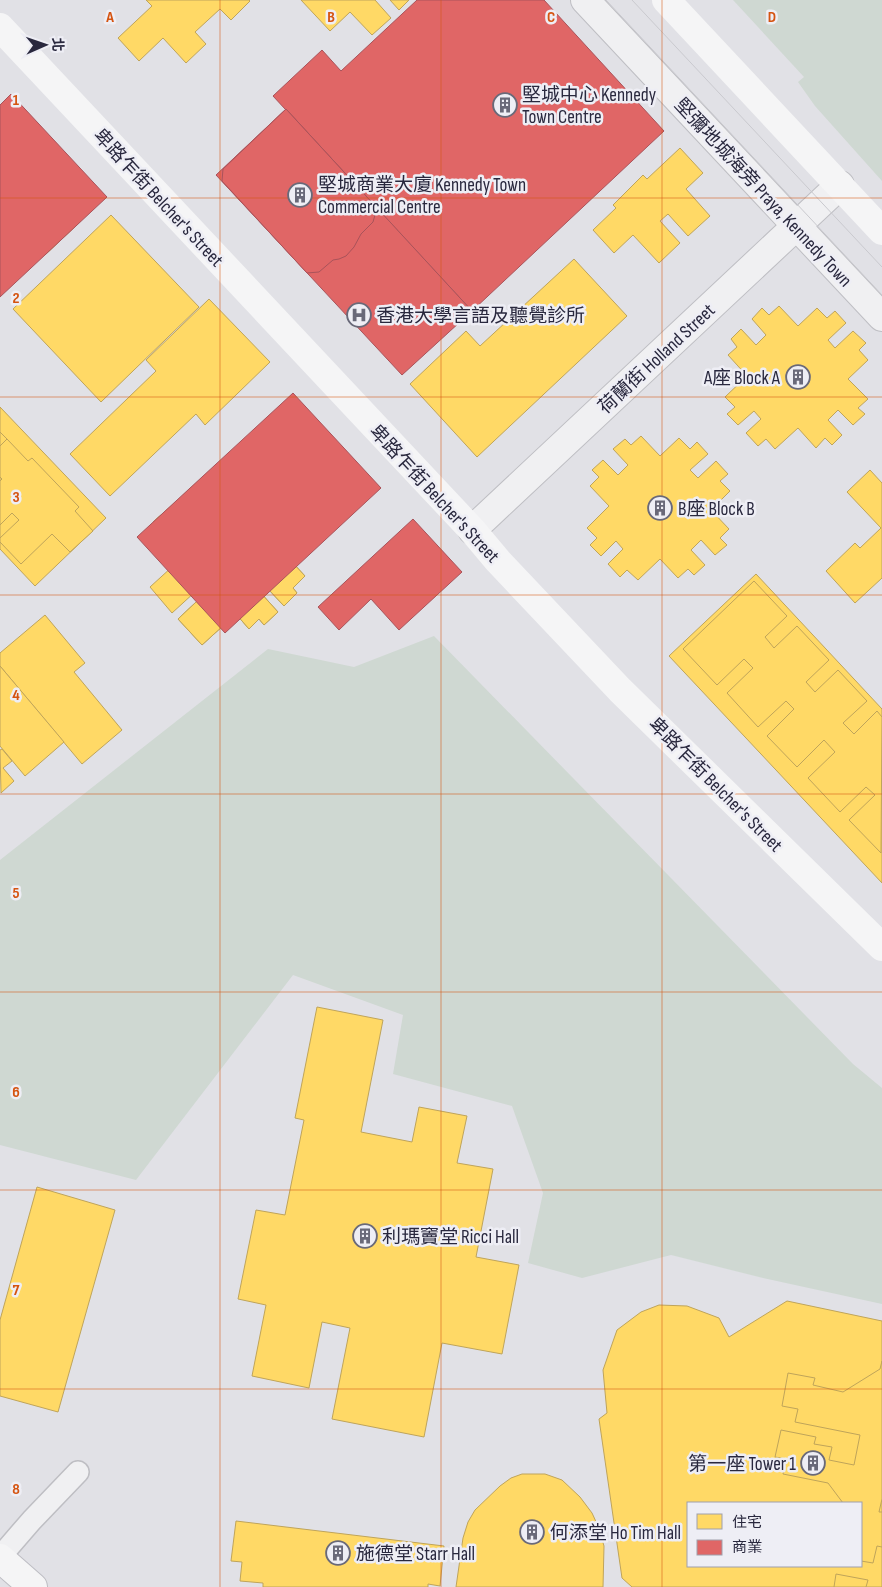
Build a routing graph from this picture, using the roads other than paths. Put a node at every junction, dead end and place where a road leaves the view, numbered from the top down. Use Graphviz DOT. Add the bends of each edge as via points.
graph roads {
  1 [pos="585,0"];
  2 [pos="666,0"];
  3 [pos="0,27"];
  4 [pos="840,185"];
  5 [pos="796,226"];
  6 [pos="882,231"];
  7 [pos="882,317"];
  8 [pos="472,530"];
  9 [pos="882,947"];
  10 [pos="78,1472"];
  11 [pos="0,1558"];
  12 [pos="33,1587"];
  1 -- 5 [label="street, 堅彌地城海旁 Praya, Kennedy Town"];
  2 -- 4 [label="main road"];
  3 -- 8 [label="main road, 卑路乍街 Belcher's Street"];
  4 -- 5 [label="street, 荷蘭街 Holland Street"];
  4 -- 6 [label="main road"];
  5 -- 7 [label="street, 堅彌地城海旁 Praya, Kennedy Town"];
  5 -- 8 [label="street, 荷蘭街 Holland Street"];
  8 -- 9 [label="main road, 卑路乍街 Belcher's Street" via="620,690"];
  10 -- 11 [label="lane"];
  11 -- 12 [label="main road"];
}
